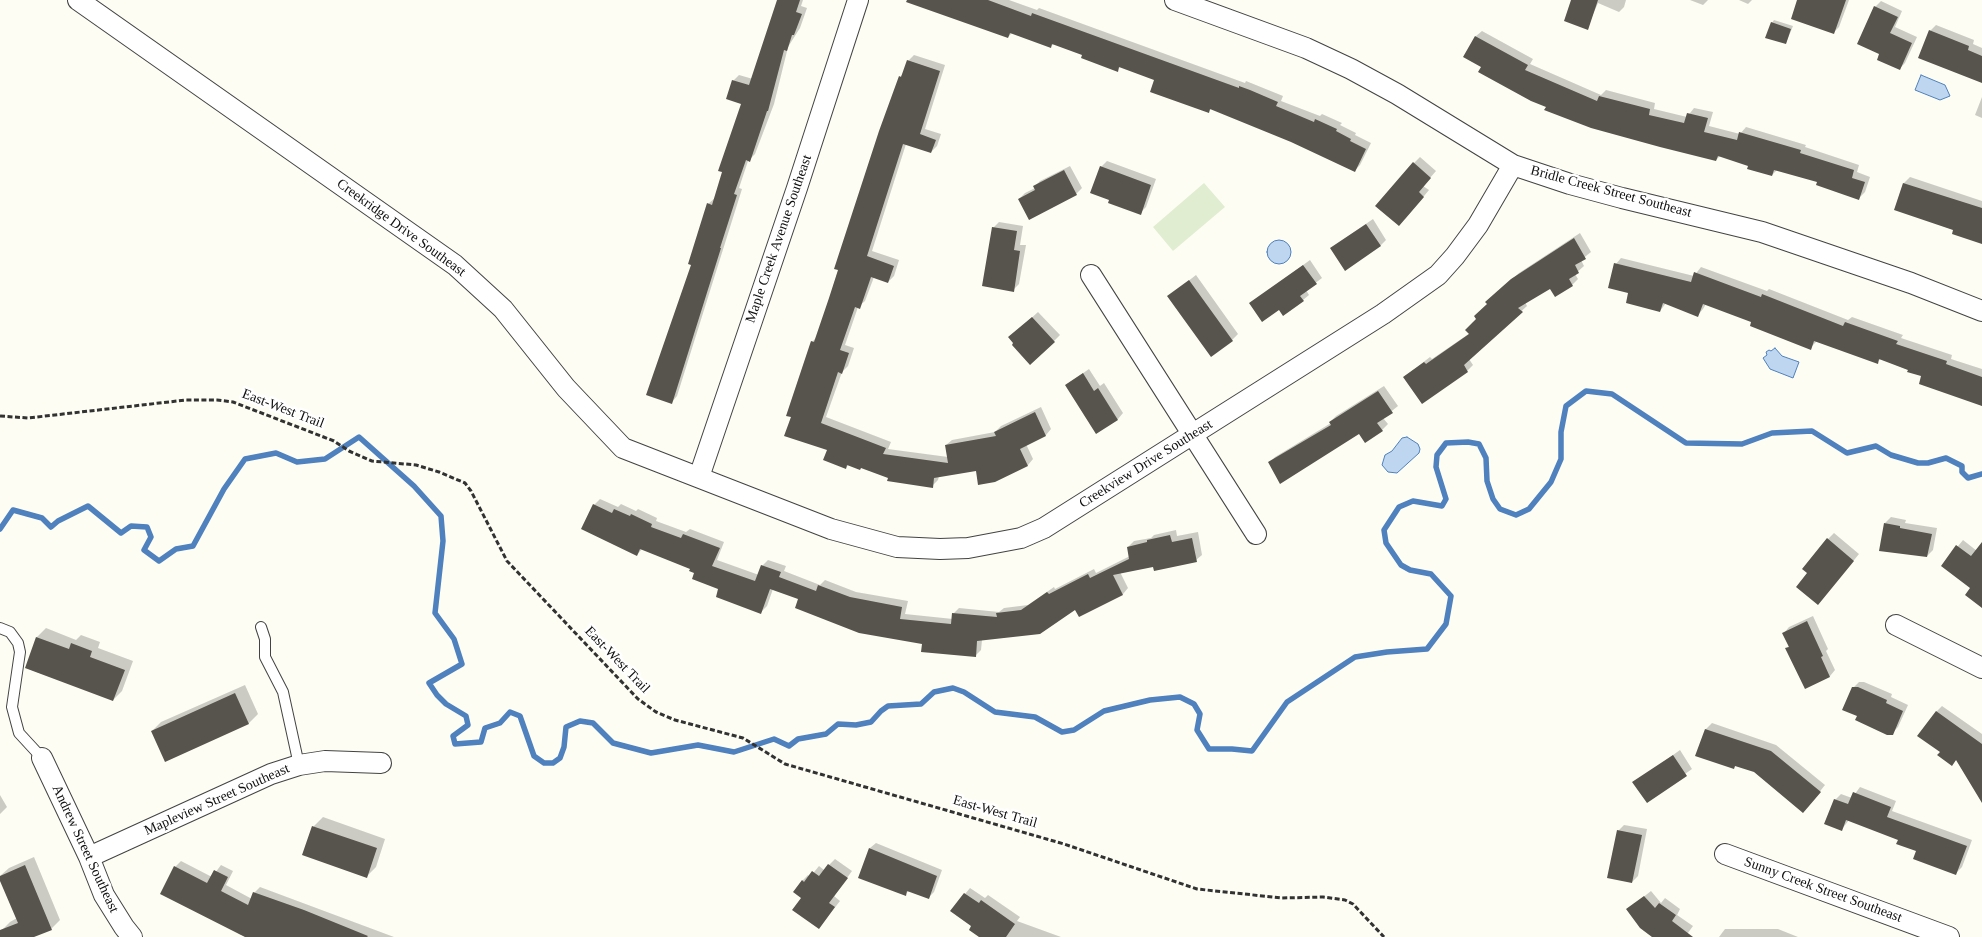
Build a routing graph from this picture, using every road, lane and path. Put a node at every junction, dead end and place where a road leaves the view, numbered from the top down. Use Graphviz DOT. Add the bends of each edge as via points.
graph roads {
  1 [pos="78,0"];
  2 [pos="858,0"];
  3 [pos="1175,0"];
  4 [pos="1205,5"];
  5 [pos="1513,165"];
  6 [pos="1091,275"];
  7 [pos="1982,311"];
  8 [pos="0,416"];
  9 [pos="1192,436"];
  10 [pos="699,478"];
  11 [pos="1256,534"];
  12 [pos="1896,625"];
  13 [pos="261,627"];
  14 [pos="0,628"];
  15 [pos="1982,668"];
  16 [pos="42,758"];
  17 [pos="381,763"];
  18 [pos="299,765"];
  19 [pos="1725,854"];
  20 [pos="89,857"];
  21 [pos="132,937"];
  22 [pos="1384,937"];
  23 [pos="1950,937"];
  1 -- 10 [label="street, Creekridge Drive Southeast" via="455,264 503,309 566,388 624,448"];
  2 -- 10 [label="street, Maple Creek Avenue Southeast"];
  3 -- 4 [label="street, Bridle Creek Street Southeast"];
  4 -- 5 [label="street, Bridle Creek Street Southeast" via="1351,69"];
  5 -- 7 [label="street, Bridle Creek Street Southeast" via="1622,198 1762,232"];
  5 -- 9 [label="street, Creekview Drive Southeast" via="1478,225 1438,275 1383,314"];
  6 -- 9 [label="street"];
  8 -- 22 [label="path, East-West Trail" via="28,418 201,399 233,402 334,441 372,462 416,465 440,472 465,483 507,561 638,699 656,712 743,738 785,764 1064,844 1197,889 1282,898 1344,900 1353,904"];
  9 -- 10 [label="street, Creekview Drive Southeast" via="1044,528 1021,538 968,548 914,548 878,543"];
  9 -- 11 [label="street"];
  12 -- 15 [label="street"];
  13 -- 18 [label="lane" via="265,657 282,692"];
  14 -- 16 [label="lane" via="10,632 20,652 12,707 19,733"];
  16 -- 20 [label="street, Andrew Street Southeast"];
  17 -- 18 [label="street, Mapleview Street Southeast" via="325,761"];
  18 -- 20 [label="street, Mapleview Street Southeast" via="271,774"];
  19 -- 23 [label="street, Sunny Creek Street Southeast"];
  20 -- 21 [label="street, Andrew Street Southeast" via="104,895"];
}
